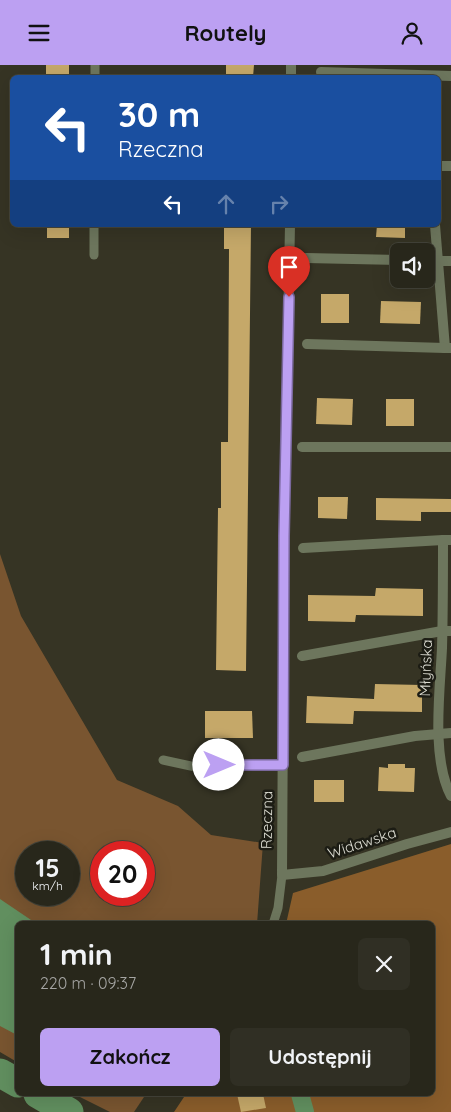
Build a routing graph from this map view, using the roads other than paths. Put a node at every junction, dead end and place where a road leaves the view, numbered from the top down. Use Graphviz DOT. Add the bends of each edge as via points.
graph roads {
  1 [pos="321,72"];
  2 [pos="423,73"];
  3 [pos="451,76"];
  4 [pos="94,227"];
  5 [pos="290,227"];
  6 [pos="435,227"];
  7 [pos="94,255"];
  8 [pos="306,258"];
  9 [pos="390,260"];
  10 [pos="438,261"];
  11 [pos="451,261"];
  12 [pos="306,345"];
  13 [pos="448,348"];
  14 [pos="302,447"];
  15 [pos="451,447"];
  16 [pos="447,540"];
  17 [pos="303,549"];
  18 [pos="447,631"];
  19 [pos="302,656"];
  20 [pos="451,733"];
  21 [pos="439,734"];
  22 [pos="302,757"];
  23 [pos="163,760"];
  24 [pos="283,765"];
  25 [pos="451,796"];
  26 [pos="451,832"];
  27 [pos="282,875"];
  28 [pos="274,921"];
  1 -- 2 [label="street"];
  2 -- 3 [label="street"];
  4 -- 7 [label="lane"];
  5 -- 24 [label="street, Rzeczna"];
  6 -- 10 [label="street"];
  8 -- 9 [label="street"];
  10 -- 11 [label="street"];
  10 -- 13 [label="street"];
  12 -- 13 [label="street"];
  14 -- 15 [label="street"];
  16 -- 17 [label="street, Młyńska"];
  16 -- 18 [label="street, Młyńska"];
  18 -- 19 [label="street"];
  18 -- 21 [label="street, Młyńska"];
  20 -- 21 [label="street"];
  21 -- 22 [label="street" via="415,735"];
  21 -- 25 [label="street, Młyńska" via="441,768"];
  23 -- 24 [label="lane" via="200,768"];
  24 -- 27 [label="street, Rzeczna"];
  26 -- 27 [label="street, Widawska" via="323,871"];
  27 -- 28 [label="lane"];
}
